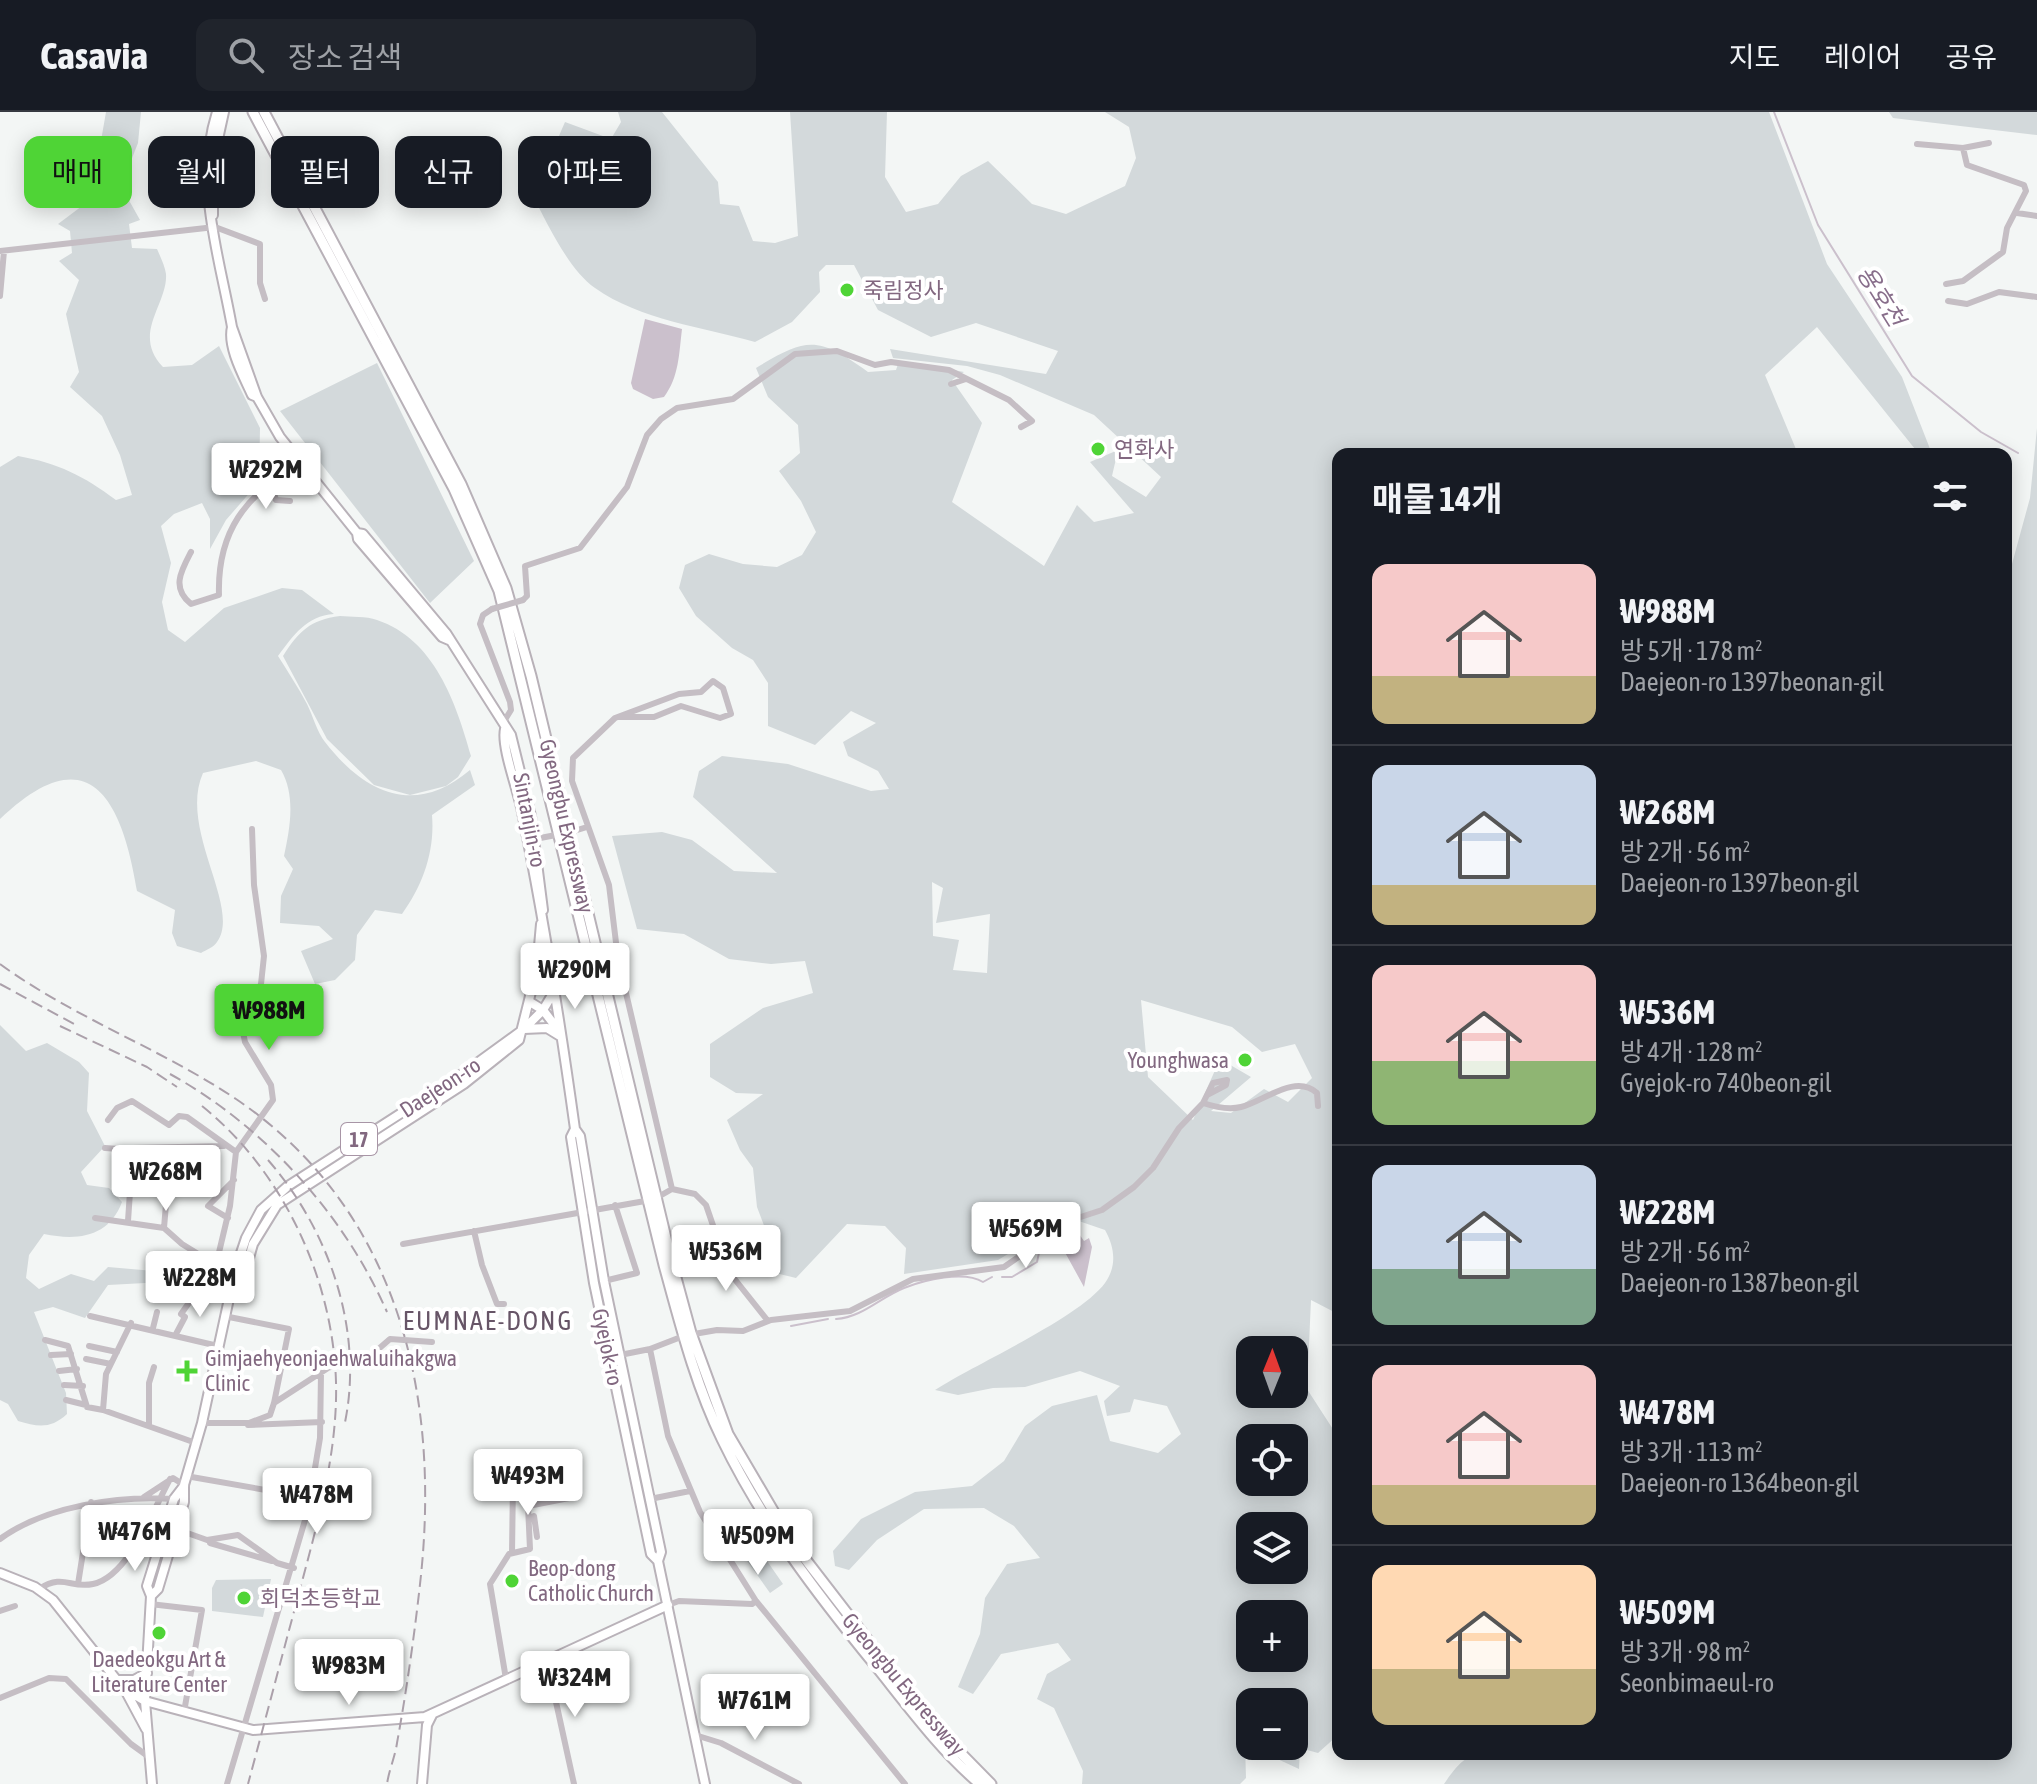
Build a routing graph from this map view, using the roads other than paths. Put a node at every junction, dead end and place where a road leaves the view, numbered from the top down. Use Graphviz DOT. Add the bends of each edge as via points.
graph roads {
  1 [pos="217,112"];
  2 [pos="224,112"];
  3 [pos="253,112"];
  4 [pos="264,112"];
  5 [pos="1989,143"];
  6 [pos="1917,144"];
  7 [pos="1963,148"];
  8 [pos="2017,213"];
  9 [pos="213,215"];
  10 [pos="2037,216"];
  11 [pos="215,227"];
  12 [pos="2,251"];
  13 [pos="1946,284"];
  14 [pos="0,296"];
  15 [pos="2037,297"];
  16 [pos="265,299"];
  17 [pos="1948,301"];
  18 [pos="966,379"];
  19 [pos="951,384"];
  20 [pos="1021,427"];
  21 [pos="298,462"];
  22 [pos="271,484"];
  23 [pos="290,501"];
  24 [pos="191,552"];
  25 [pos="620,717"];
  26 [pos="504,726"];
  27 [pos="587,827"];
  28 [pos="252,829"];
  29 [pos="574,831"];
  30 [pos="556,835"];
  31 [pos="535,839"];
  32 [pos="542,914"];
  33 [pos="555,989"];
  34 [pos="530,1002"];
  35 [pos="543,1010"];
  36 [pos="524,1029"];
  37 [pos="562,1039"];
  38 [pos="1207,1093"];
  39 [pos="1203,1103"];
  40 [pos="1318,1106"];
  41 [pos="108,1120"];
  42 [pos="224,1146"];
  43 [pos="105,1148"];
  44 [pos="133,1150"];
  45 [pos="236,1152"];
  46 [pos="234,1180"];
  47 [pos="672,1189"];
  48 [pos="658,1197"];
  49 [pos="645,1201"];
  50 [pos="166,1204"];
  51 [pos="615,1205"];
  52 [pos="587,1210"];
  53 [pos="95,1218"];
  54 [pos="228,1218"];
  55 [pos="128,1221"];
  56 [pos="164,1228"];
  57 [pos="474,1231"];
  58 [pos="403,1244"];
  59 [pos="216,1265"];
  60 [pos="235,1281"];
  61 [pos="604,1281"];
  62 [pos="198,1290"];
  63 [pos="504,1304"];
  64 [pos="157,1312"];
  65 [pos="90,1316"];
  66 [pos="224,1316"];
  67 [pos="768,1321"];
  68 [pos="131,1323"];
  69 [pos="153,1328"];
  70 [pos="176,1334"];
  71 [pos="694,1334"];
  72 [pos="681,1337"];
  73 [pos="45,1340"];
  74 [pos="432,1342"];
  75 [pos="89,1346"];
  76 [pos="218,1346"];
  77 [pos="650,1349"];
  78 [pos="117,1352"];
  79 [pos="71,1354"];
  80 [pos="51,1355"];
  81 [pos="620,1355"];
  82 [pos="86,1359"];
  83 [pos="111,1364"];
  84 [pos="154,1367"];
  85 [pos="77,1369"];
  86 [pos="59,1371"];
  87 [pos="321,1373"];
  88 [pos="64,1385"];
  89 [pos="83,1386"];
  90 [pos="66,1400"];
  91 [pos="274,1403"];
  92 [pos="86,1405"];
  93 [pos="103,1410"];
  94 [pos="322,1422"];
  95 [pos="202,1423"];
  96 [pos="244,1424"];
  97 [pos="149,1426"];
  98 [pos="196,1443"];
  99 [pos="170,1479"];
  100 [pos="185,1480"];
  101 [pos="513,1481"];
  102 [pos="690,1491"];
  103 [pos="144,1497"];
  104 [pos="160,1498"];
  105 [pos="311,1498"];
  106 [pos="569,1498"];
  107 [pos="174,1499"];
  108 [pos="650,1499"];
  109 [pos="91,1502"];
  110 [pos="534,1516"];
  111 [pos="176,1529"];
  112 [pos="537,1537"];
  113 [pos="0,1539"];
  114 [pos="199,1539"];
  115 [pos="512,1553"];
  116 [pos="658,1561"];
  117 [pos="277,1563"];
  118 [pos="294,1568"];
  119 [pos="0,1573"];
  120 [pos="78,1584"];
  121 [pos="39,1589"];
  122 [pos="150,1600"];
  123 [pos="756,1601"];
  124 [pos="668,1605"];
  125 [pos="15,1606"];
  126 [pos="0,1611"];
  127 [pos="547,1661"];
  128 [pos="147,1673"];
  129 [pos="506,1679"];
  130 [pos="120,1684"];
  131 [pos="0,1698"];
  132 [pos="145,1701"];
  133 [pos="184,1712"];
  134 [pos="432,1715"];
  135 [pos="417,1718"];
  136 [pos="427,1725"];
  137 [pos="244,1728"];
  138 [pos="148,1732"];
  139 [pos="695,1735"];
  140 [pos="149,1757"];
  141 [pos="152,1784"];
  142 [pos="227,1784"];
  143 [pos="422,1784"];
  144 [pos="574,1784"];
  145 [pos="705,1784"];
  146 [pos="799,1784"];
  147 [pos="905,1784"];
  148 [pos="980,1784"];
  149 [pos="991,1784"];
  1 -- 9 [label="main road, Sintanjin-ro" via="205,163 208,209"];
  2 -- 9 [label="main road, Sintanjin-ro" via="213,162"];
  3 -- 148 [label="highway, Gyeongbu Expressway" via="454,489 499,591 664,1265 721,1438 776,1537 809,1583 930,1733"];
  4 -- 149 [label="highway, Gyeongbu Expressway" via="461,484 506,588 672,1263 728,1434 816,1577 934,1726"];
  5 -- 7 [label="street"];
  6 -- 7 [label="street"];
  7 -- 8 [label="street" via="1967,165 2024,185"];
  8 -- 10 [label="street"];
  8 -- 13 [label="street" via="2007,228 2003,252 1963,281"];
  9 -- 11 [label="main road, Sintanjin-ro"];
  11 -- 12 [label="street"];
  11 -- 16 [label="street" via="260,244"];
  11 -- 21 [label="main road, Sintanjin-ro" via="230,335 241,369 252,395"];
  12 -- 14 [label="street"];
  15 -- 17 [label="street" via="1999,292 1967,304"];
  18 -- 19 [label="street"];
  18 -- 20 [label="street" via="1016,406 1032,421"];
  18 -- 26 [label="street, bridge" via="934,366 875,365 822,350 795,354 733,399 677,408 647,435 627,487 580,548 525,566 527,596 483,615 480,624 510,702"];
  21 -- 22 [label="street"];
  21 -- 26 [label="main road, Sintanjin-ro" via="358,539 449,640"];
  22 -- 23 [label="street" via="276,500"];
  22 -- 24 [label="street" via="230,528 219,560 216,599 191,604 181,593 179,578"];
  25 -- 25 [label="street" via="654,717 681,706 720,718 731,714 723,688 713,681 701,692 679,694"];
  25 -- 27 [label="street" via="606,724 571,764"];
  26 -- 31 [label="main road, Sintanjin-ro" via="523,777"];
  26 -- 32 [label="main road, Sintanjin-ro"];
  27 -- 29 [label="street"];
  27 -- 47 [label="street" via="609,885 618,959"];
  28 -- 45 [label="street" via="264,956 261,984 242,1027 273,1093 270,1107"];
  30 -- 31 [label="street"];
  31 -- 32 [label="main road, Sintanjin-ro"];
  32 -- 33 [label="main road, Sintanjin-ro"];
  32 -- 34 [label="main road"];
  33 -- 35 [label="main road, Daejeon-ro / 17"];
  33 -- 37 [label="main road, Gyejok-ro"];
  34 -- 35 [label="main road"];
  34 -- 36 [label="main road"];
  35 -- 36 [label="main road, Daejeon-ro / 17"];
  35 -- 37 [label="main road"];
  36 -- 37 [label="main road" via="547,1028"];
  36 -- 60 [label="main road, Daejeon-ro / 17" via="511,1048 482,1071 277,1205 253,1244 245,1272"];
  37 -- 52 [label="main road, Gyejok-ro"];
  38 -- 39 [label="street"];
  39 -- 40 [label="street" via="1242,1107 1284,1089 1307,1087 1317,1093"];
  39 -- 67 [label="street" via="1134,1187 1102,1210 1044,1229 1033,1247 1004,1267 913,1279 850,1311"];
  41 -- 42 [label="street" via="132,1101 169,1125 179,1116 187,1117"];
  42 -- 44 [label="street"];
  42 -- 45 [label="street"];
  43 -- 44 [label="street"];
  44 -- 55 [label="street"];
  45 -- 46 [label="street"];
  46 -- 54 [label="street"];
  46 -- 54 [label="street" via="208,1206"];
  47 -- 48 [label="street"];
  47 -- 67 [label="street" via="695,1194 706,1205 729,1272"];
  49 -- 51 [label="street"];
  50 -- 56 [label="street"];
  51 -- 52 [label="street"];
  51 -- 61 [label="street" via="637,1273"];
  52 -- 57 [label="street"];
  52 -- 61 [label="main road, Gyejok-ro"];
  52 -- 116 [label="main road, Gyejok-ro" via="651,1554"];
  53 -- 55 [label="street"];
  54 -- 59 [label="street"];
  55 -- 56 [label="street"];
  56 -- 59 [label="street"];
  57 -- 58 [label="street"];
  57 -- 63 [label="street" via="497,1304"];
  59 -- 60 [label="street"];
  60 -- 66 [label="main road, Daejeon-ro / 17"];
  61 -- 81 [label="main road, Gyejok-ro"];
  62 -- 70 [label="street" via="181,1314 185,1317"];
  64 -- 69 [label="street"];
  65 -- 68 [label="street"];
  66 -- 76 [label="main road, Daejeon-ro / 17"];
  66 -- 91 [label="street" via="289,1329"];
  67 -- 71 [label="street" via="743,1331"];
  68 -- 69 [label="street"];
  68 -- 78 [label="street"];
  69 -- 70 [label="street"];
  70 -- 76 [label="street"];
  72 -- 77 [label="street"];
  73 -- 79 [label="street" via="68,1346"];
  74 -- 87 [label="street" via="390,1339 375,1352"];
  75 -- 78 [label="street"];
  76 -- 95 [label="main road, Daejeon-ro / 17"];
  77 -- 81 [label="street"];
  77 -- 102 [label="street" via="668,1436"];
  78 -- 83 [label="street"];
  79 -- 80 [label="street"];
  79 -- 85 [label="street"];
  81 -- 108 [label="main road, Gyejok-ro"];
  82 -- 83 [label="street"];
  83 -- 93 [label="street"];
  84 -- 97 [label="street"];
  85 -- 86 [label="street"];
  85 -- 89 [label="street"];
  87 -- 91 [label="street"];
  87 -- 94 [label="street"];
  88 -- 89 [label="street"];
  89 -- 92 [label="street"];
  90 -- 92 [label="street"];
  91 -- 96 [label="street" via="270,1415"];
  92 -- 93 [label="street"];
  93 -- 97 [label="street"];
  94 -- 96 [label="street"];
  94 -- 105 [label="street"];
  95 -- 96 [label="street"];
  95 -- 98 [label="main road, Daejeon-ro / 17"];
  97 -- 98 [label="street"];
  98 -- 100 [label="main road, Daejeon-ro / 17"];
  99 -- 100 [label="street"];
  99 -- 103 [label="street"];
  99 -- 104 [label="street"];
  100 -- 105 [label="street"];
  100 -- 107 [label="main road, Daejeon-ro / 17"];
  100 -- 111 [label="main road, Daejeon-ro / 17"];
  101 -- 115 [label="street"];
  102 -- 108 [label="street"];
  102 -- 123 [label="street"];
  103 -- 104 [label="street"];
  103 -- 109 [label="street"];
  104 -- 107 [label="street"];
  104 -- 120 [label="street" via="119,1570 97,1583"];
  105 -- 118 [label="street"];
  106 -- 115 [label="street" via="528,1506 530,1549"];
  107 -- 122 [label="main road, Daejeon-ro / 17" via="147,1586"];
  108 -- 116 [label="main road, Gyejok-ro" via="661,1552"];
  109 -- 113 [label="street"];
  109 -- 120 [label="street"];
  110 -- 112 [label="street"];
  111 -- 114 [label="street"];
  111 -- 122 [label="main road, Daejeon-ro / 17"];
  114 -- 117 [label="street"];
  114 -- 117 [label="street" via="238,1535"];
  115 -- 129 [label="street" via="490,1584"];
  116 -- 124 [label="main road, Gyejok-ro"];
  117 -- 118 [label="street"];
  118 -- 137 [label="street"];
  119 -- 121 [label="main road"];
  120 -- 121 [label="street" via="57,1580"];
  121 -- 130 [label="main road"];
  122 -- 128 [label="main road, Daejeon-ro / 17"];
  122 -- 133 [label="street" via="202,1610"];
  123 -- 124 [label="street"];
  123 -- 147 [label="street"];
  124 -- 127 [label="main road"];
  124 -- 139 [label="main road, Gyejok-ro"];
  125 -- 126 [label="street"];
  127 -- 129 [label="main road"];
  127 -- 144 [label="street"];
  128 -- 130 [label="main road"];
  128 -- 132 [label="main road, Daejeon-ro / 17"];
  129 -- 134 [label="main road"];
  130 -- 132 [label="main road"];
  130 -- 138 [label="main road"];
  131 -- 140 [label="street" via="49,1678 66,1679"];
  132 -- 133 [label="main road"];
  132 -- 138 [label="main road, Daejeon-ro / 17"];
  133 -- 137 [label="main road"];
  134 -- 135 [label="main road"];
  134 -- 136 [label="main road"];
  135 -- 136 [label="main road"];
  135 -- 137 [label="main road"];
  136 -- 143 [label="main road"];
  137 -- 142 [label="street"];
  138 -- 140 [label="main road, Daejeon-ro / 17"];
  139 -- 145 [label="main road, Gyejok-ro"];
  139 -- 146 [label="street" via="734,1748"];
  140 -- 141 [label="main road, Daejeon-ro / 17"];
}
